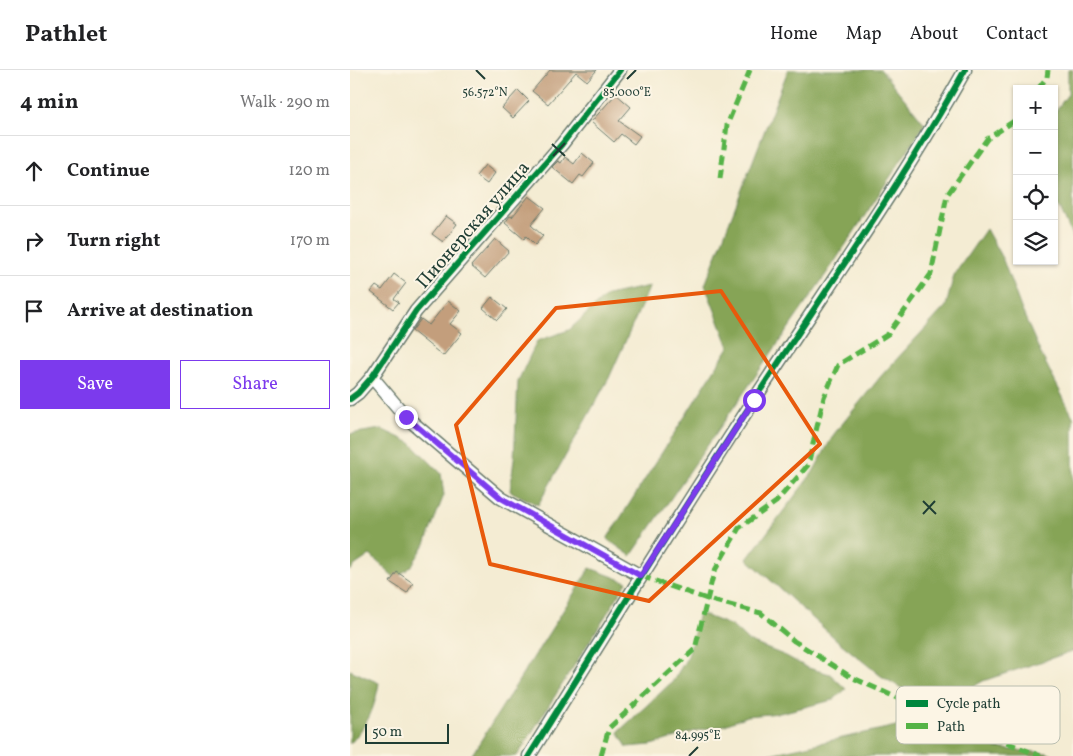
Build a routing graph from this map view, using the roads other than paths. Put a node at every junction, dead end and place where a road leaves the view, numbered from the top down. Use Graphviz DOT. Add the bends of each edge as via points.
graph roads {
  1 [pos="620,70"];
  2 [pos="965,70"];
  3 [pos="372,377"];
  4 [pos="350,399"];
  5 [pos="641,576"];
  6 [pos="529,756"];
  1 -- 3 [label="street, Пионерская улица" via="562,144 416,311"];
  2 -- 5 [label="street" via="889,198"];
  3 -- 4 [label="street, Пионерская улица"];
  3 -- 5 [label="street" via="406,417 501,498"];
  5 -- 6 [label="street"];
}
